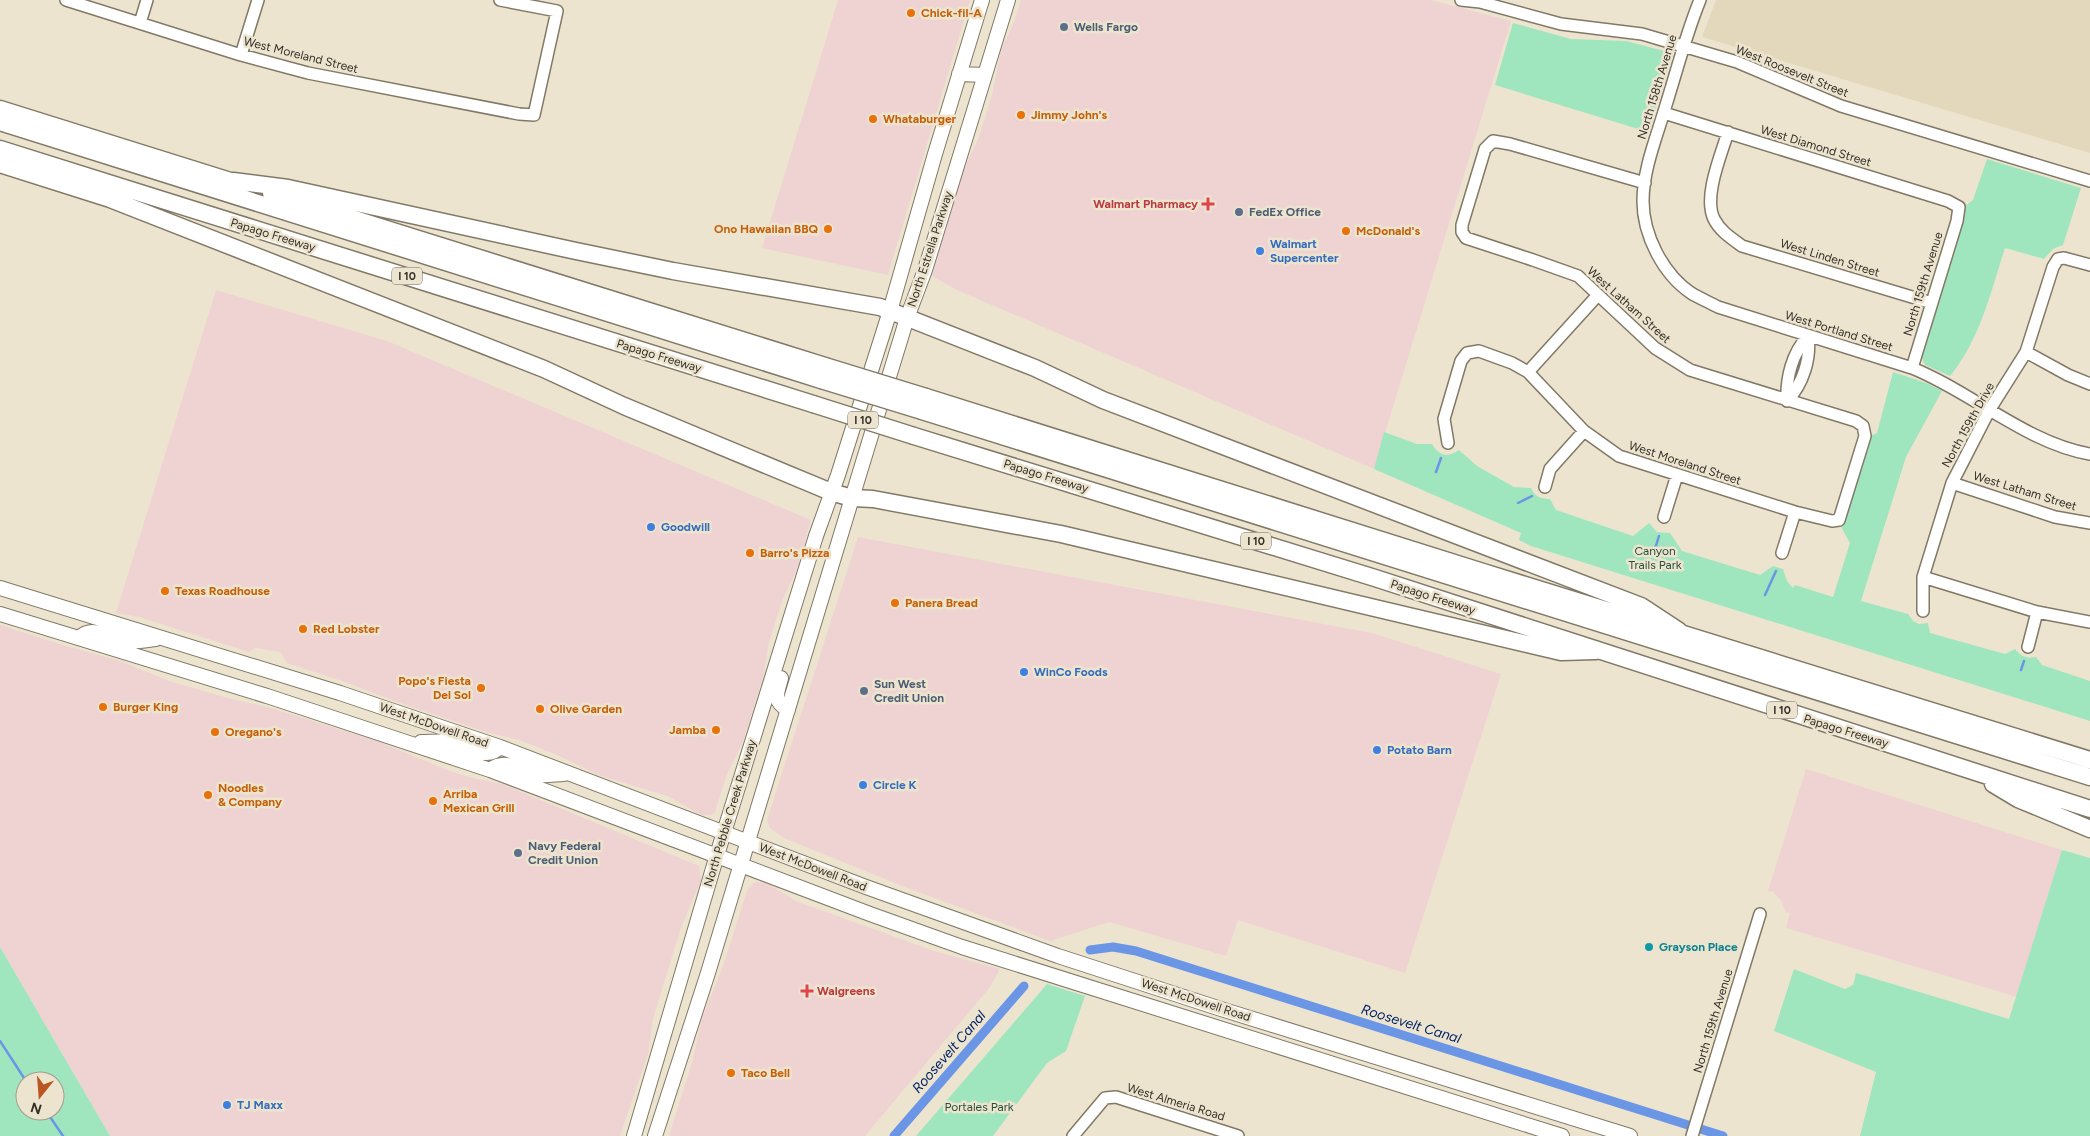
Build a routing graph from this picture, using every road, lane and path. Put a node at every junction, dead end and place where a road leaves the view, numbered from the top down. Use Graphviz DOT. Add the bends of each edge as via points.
graph roads {
  1 [pos="66,0"];
  2 [pos="146,0"];
  3 [pos="258,0"];
  4 [pos="500,0"];
  5 [pos="982,0"];
  6 [pos="1008,0"];
  7 [pos="1461,0"];
  8 [pos="1700,0"];
  9 [pos="1478,1"];
  10 [pos="140,22"];
  11 [pos="1684,46"];
  12 [pos="241,54"];
  13 [pos="959,74"];
  14 [pos="985,75"];
  15 [pos="0,109"];
  16 [pos="1664,113"];
  17 [pos="0,122"];
  18 [pos="1728,132"];
  19 [pos="0,149"];
  20 [pos="0,164"];
  21 [pos="2090,181"];
  22 [pos="233,182"];
  23 [pos="1645,183"];
  24 [pos="1959,207"];
  25 [pos="2090,265"];
  26 [pos="1597,296"];
  27 [pos="1932,303"];
  28 [pos="890,311"];
  29 [pos="907,318"];
  30 [pos="1808,336"];
  31 [pos="2026,352"];
  32 [pos="1912,368"];
  33 [pos="1528,372"];
  34 [pos="823,373"];
  35 [pos="2090,384"];
  36 [pos="1787,401"];
  37 [pos="924,404"];
  38 [pos="1990,409"];
  39 [pos="1584,432"];
  40 [pos="1448,443"];
  41 [pos="2090,454"];
  42 [pos="1677,475"];
  43 [pos="1952,483"];
  44 [pos="1545,486"];
  45 [pos="831,492"];
  46 [pos="852,498"];
  47 [pos="1794,512"];
  48 [pos="1664,517"];
  49 [pos="1839,520"];
  50 [pos="2090,523"];
  51 [pos="1782,553"];
  52 [pos="1923,577"];
  53 [pos="0,588"];
  54 [pos="1923,611"];
  55 [pos="2037,612"];
  56 [pos="0,614"];
  57 [pos="2090,622"];
  58 [pos="1679,631"];
  59 [pos="79,638"];
  60 [pos="164,638"];
  61 [pos="2028,647"];
  62 [pos="1596,651"];
  63 [pos="777,662"];
  64 [pos="788,710"];
  65 [pos="407,741"];
  66 [pos="2046,746"];
  67 [pos="500,747"];
  68 [pos="2090,750"];
  69 [pos="2090,760"];
  70 [pos="1967,768"];
  71 [pos="490,770"];
  72 [pos="570,773"];
  73 [pos="2090,777"];
  74 [pos="2090,809"];
  75 [pos="2090,829"];
  76 [pos="724,833"];
  77 [pos="748,842"];
  78 [pos="717,855"];
  79 [pos="741,864"];
  80 [pos="1760,914"];
  81 [pos="968,924"];
  82 [pos="962,947"];
  83 [pos="1124,999"];
  84 [pos="1221,1008"];
  85 [pos="634,1136"];
  86 [pos="655,1136"];
  87 [pos="1073,1136"];
  88 [pos="1238,1136"];
  89 [pos="1562,1136"];
  90 [pos="1630,1136"];
  91 [pos="1692,1136"];
  1 -- 10 [label="street, West Moreland Street"];
  2 -- 10 [label="street"];
  3 -- 12 [label="street"];
  4 -- 12 [label="street, West Moreland Street" via="557,11 534,115 308,73"];
  5 -- 13 [label="main road, North Estrella Parkway"];
  6 -- 14 [label="main road, North Estrella Parkway"];
  7 -- 9 [label="street, West Roosevelt Street"];
  8 -- 11 [label="street, North 158th Avenue"];
  9 -- 11 [label="street, West Roosevelt Street" via="1561,24 1642,34"];
  10 -- 12 [label="street, West Moreland Street"];
  11 -- 16 [label="street, North 158th Avenue"];
  11 -- 21 [label="street, West Roosevelt Street" via="1737,62 1841,106"];
  13 -- 14 [label="main road"];
  13 -- 28 [label="main road, North Estrella Parkway"];
  14 -- 29 [label="main road, North Estrella Parkway" via="916,299"];
  15 -- 22 [label="highway"];
  16 -- 18 [label="street, West Diamond Street"];
  16 -- 23 [label="street, North 158th Avenue"];
  17 -- 34 [label="highway"];
  18 -- 24 [label="street, West Diamond Street"];
  18 -- 27 [label="street, West Linden Street" via="1710,203 1713,219 1724,233 1742,246"];
  19 -- 62 [label="highway, Papago Freeway / I 10, bridge" via="1365,575"];
  20 -- 45 [label="highway" via="110,199 544,369"];
  22 -- 28 [label="highway" via="288,188 673,271"];
  22 -- 34 [label="highway"];
  23 -- 26 [label="street, West Latham Street" via="1510,144 1493,141 1484,149 1462,225 1466,238 1578,276"];
  23 -- 30 [label="street, West Portland Street" via="1643,201 1648,232 1674,279 1718,307"];
  24 -- 27 [label="street, North 159th Avenue"];
  25 -- 31 [label="street, North 159th Drive" via="2058,259"];
  26 -- 33 [label="street"];
  26 -- 36 [label="street, West Latham Street" via="1675,362 1690,370"];
  27 -- 32 [label="street, North 159th Avenue"];
  28 -- 29 [label="highway"];
  28 -- 45 [label="main road, North Estrella Parkway"];
  29 -- 46 [label="main road, North Estrella Parkway"];
  29 -- 58 [label="highway" via="1035,368 1103,400 1641,606"];
  30 -- 32 [label="street, West Portland Street"];
  30 -- 36 [label="street" via="1797,347 1786,386"];
  31 -- 35 [label="street"];
  31 -- 38 [label="street, North 159th Drive"];
  32 -- 38 [label="street, West Portland Street"];
  33 -- 39 [label="street, West Moreland Street"];
  33 -- 40 [label="street, West Moreland Street" via="1479,351 1467,353 1460,361 1444,419"];
  34 -- 37 [label="highway, bridge"];
  36 -- 49 [label="street, West Latham Street" via="1856,421 1863,426 1865,436"];
  37 -- 58 [label="highway"];
  37 -- 73 [label="highway"];
  38 -- 41 [label="street, West Portland Street" via="2030,432"];
  38 -- 43 [label="street, North 159th Drive"];
  39 -- 42 [label="street, West Moreland Street" via="1619,456"];
  39 -- 44 [label="street" via="1550,469"];
  42 -- 47 [label="street, West Moreland Street"];
  42 -- 48 [label="street"];
  43 -- 50 [label="street, West Latham Street" via="2055,517"];
  43 -- 52 [label="street, North 159th Drive"];
  45 -- 46 [label="highway"];
  45 -- 63 [label="main road, North Pebble Creek Parkway"];
  46 -- 62 [label="highway" via="1061,534 1561,652"];
  46 -- 64 [label="main road, North Pebble Creek Parkway"];
  47 -- 49 [label="street, West Moreland Street"];
  47 -- 51 [label="street"];
  52 -- 54 [label="street, North 159th Drive"];
  52 -- 55 [label="street"];
  53 -- 60 [label="main road, West McDowell Road"];
  55 -- 57 [label="street"];
  55 -- 61 [label="street"];
  56 -- 59 [label="main road, West McDowell Road"];
  58 -- 66 [label="highway"];
  59 -- 60 [label="main road" via="92,631 128,641"];
  59 -- 65 [label="main road, West McDowell Road"];
  60 -- 67 [label="main road, West McDowell Road"];
  62 -- 70 [label="highway, Papago Freeway / I 10"];
  63 -- 64 [label="main road" via="783,672 777,700"];
  63 -- 76 [label="main road, North Pebble Creek Parkway"];
  64 -- 77 [label="main road, North Pebble Creek Parkway"];
  65 -- 67 [label="main road" via="448,742 484,754"];
  65 -- 71 [label="main road, West McDowell Road"];
  66 -- 68 [label="highway"];
  66 -- 69 [label="highway"];
  67 -- 72 [label="main road, West McDowell Road"];
  70 -- 74 [label="highway, Papago Freeway / I 10"];
  70 -- 75 [label="highway" via="2018,799"];
  71 -- 72 [label="main road" via="504,764 541,775"];
  71 -- 78 [label="main road, West McDowell Road"];
  72 -- 76 [label="main road, West McDowell Road"];
  76 -- 77 [label="main road, West McDowell Road"];
  76 -- 78 [label="main road, North Pebble Creek Parkway"];
  77 -- 79 [label="main road, North Pebble Creek Parkway"];
  77 -- 81 [label="main road, West McDowell Road"];
  78 -- 79 [label="main road, West McDowell Road"];
  78 -- 85 [label="main road, North Pebble Creek Parkway"];
  79 -- 82 [label="main road, West McDowell Road"];
  79 -- 86 [label="main road, North Pebble Creek Parkway"];
  80 -- 91 [label="street, North 159th Avenue"];
  81 -- 82 [label="main road"];
  81 -- 84 [label="main road, West McDowell Road"];
  82 -- 83 [label="main road, West McDowell Road"];
  83 -- 84 [label="main road" via="1140,995 1204,1016"];
  83 -- 89 [label="main road, West McDowell Road"];
  84 -- 90 [label="main road, West McDowell Road"];
  87 -- 88 [label="street, West Almeria Road" via="1106,1098 1116,1098"];
}
